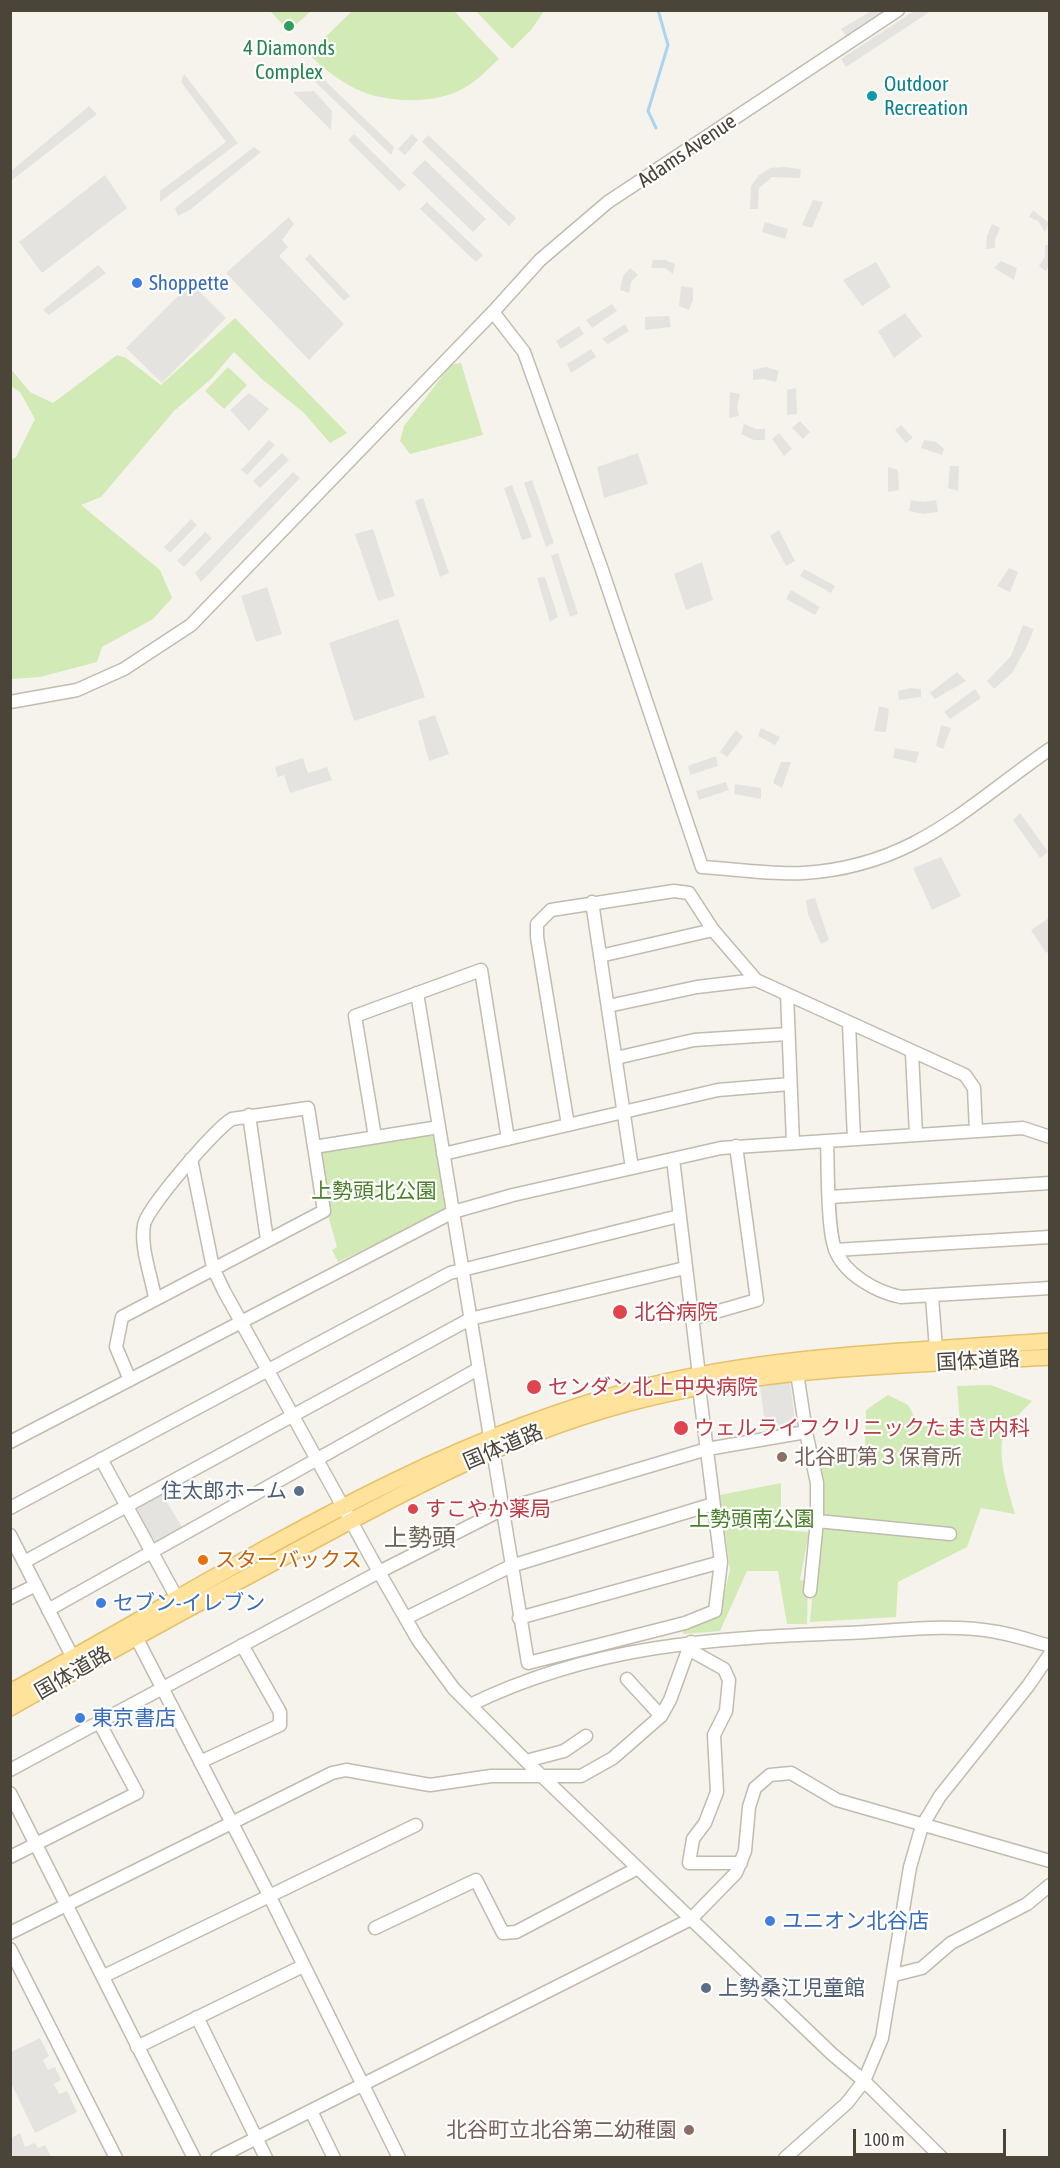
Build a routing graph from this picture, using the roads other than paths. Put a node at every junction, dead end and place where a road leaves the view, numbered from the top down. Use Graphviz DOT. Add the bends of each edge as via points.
graph roads {
  1 [pos="898,10"];
  2 [pos="493,312"];
  3 [pos="10,702"];
  4 [pos="1050,748"];
  5 [pos="592,902"];
  6 [pos="713,930"];
  7 [pos="600,956"];
  8 [pos="756,980"];
  9 [pos="417,993"];
  10 [pos="787,994"];
  11 [pos="608,1006"];
  12 [pos="849,1024"];
  13 [pos="789,1034"];
  14 [pos="912,1053"];
  15 [pos="616,1058"];
  16 [pos="790,1084"];
  17 [pos="625,1112"];
  18 [pos="249,1115"];
  19 [pos="568,1125"];
  20 [pos="439,1128"];
  21 [pos="976,1131"];
  22 [pos="916,1135"];
  23 [pos="375,1137"];
  24 [pos="1050,1137"];
  25 [pos="508,1139"];
  26 [pos="854,1139"];
  27 [pos="827,1141"];
  28 [pos="793,1143"];
  29 [pos="736,1146"];
  30 [pos="314,1147"];
  31 [pos="444,1154"];
  32 [pos="673,1159"];
  33 [pos="191,1160"];
  34 [pos="632,1168"];
  35 [pos="1050,1183"];
  36 [pos="830,1197"];
  37 [pos="453,1212"];
  38 [pos="680,1216"];
  39 [pos="1050,1237"];
  40 [pos="267,1240"];
  41 [pos="835,1250"];
  42 [pos="213,1268"];
  43 [pos="685,1268"];
  44 [pos="462,1269"];
  45 [pos="1050,1288"];
  46 [pos="933,1297"];
  47 [pos="155,1298"];
  48 [pos="470,1319"];
  49 [pos="691,1319"];
  50 [pos="241,1321"];
  51 [pos="1050,1341"];
  52 [pos="936,1349"];
  53 [pos="1050,1357"];
  54 [pos="267,1369"];
  55 [pos="478,1369"];
  56 [pos="797,1373"];
  57 [pos="130,1380"];
  58 [pos="699,1381"];
  59 [pos="292,1416"];
  60 [pos="806,1432"];
  61 [pos="10,1442"];
  62 [pos="491,1443"];
  63 [pos="707,1449"];
  64 [pos="101,1459"];
  65 [pos="317,1460"];
  66 [pos="713,1504"];
  67 [pos="127,1506"];
  68 [pos="343,1506"];
  69 [pos="10,1508"];
  70 [pos="501,1510"];
  71 [pos="351,1520"];
  72 [pos="817,1521"];
  73 [pos="950,1534"];
  74 [pos="10,1535"];
  75 [pos="153,1552"];
  76 [pos="24,1562"];
  77 [pos="721,1562"];
  78 [pos="511,1566"];
  79 [pos="379,1572"];
  80 [pos="36,1586"];
  81 [pos="810,1591"];
  82 [pos="10,1598"];
  83 [pos="178,1600"];
  84 [pos="48,1610"];
  85 [pos="405,1618"];
  86 [pos="519,1618"];
  87 [pos="136,1637"];
  88 [pos="242,1645"];
  89 [pos="690,1646"];
  90 [pos="1050,1646"];
  91 [pos="1050,1654"];
  92 [pos="73,1658"];
  93 [pos="627,1679"];
  94 [pos="163,1688"];
  95 [pos="10,1692"];
  96 [pos="470,1705"];
  97 [pos="10,1708"];
  98 [pos="661,1716"];
  99 [pos="99,1722"];
  100 [pos="586,1736"];
  101 [pos="526,1761"];
  102 [pos="200,1762"];
  103 [pos="10,1770"];
  104 [pos="541,1775"];
  105 [pos="10,1793"];
  106 [pos="232,1823"];
  107 [pos="416,1825"];
  108 [pos="922,1826"];
  109 [pos="37,1844"];
  110 [pos="10,1857"];
  111 [pos="1050,1862"];
  112 [pos="741,1863"];
  113 [pos="638,1868"];
  114 [pos="1050,1885"];
  115 [pos="269,1895"];
  116 [pos="69,1904"];
  117 [pos="691,1919"];
  118 [pos="375,1928"];
  119 [pos="10,1933"];
  120 [pos="10,1949"];
  121 [pos="303,1966"];
  122 [pos="894,1975"];
  123 [pos="104,1977"];
  124 [pos="197,2017"];
  125 [pos="137,2047"];
  126 [pos="864,2081"];
  127 [pos="363,2085"];
  128 [pos="311,2111"];
  129 [pos="257,2139"];
  130 [pos="116,2157"];
  131 [pos="194,2157"];
  132 [pos="217,2157"];
  133 [pos="266,2157"];
  134 [pos="334,2157"];
  135 [pos="399,2157"];
  136 [pos="785,2157"];
  137 [pos="942,2157"];
  1 -- 2 [label="street, Adams Avenue" via="608,202 540,260"];
  2 -- 3 [label="street, Adams Avenue" via="191,625 124,669 77,690"];
  2 -- 4 [label="street" via="524,352 702,867 803,873 868,862 903,849 957,819"];
  5 -- 6 [label="street" via="682,891 694,898"];
  5 -- 7 [label="street"];
  5 -- 19 [label="street" via="556,908 537,924"];
  6 -- 7 [label="street"];
  6 -- 8 [label="street"];
  7 -- 11 [label="street"];
  8 -- 10 [label="street"];
  8 -- 11 [label="street" via="698,987"];
  9 -- 20 [label="street"];
  9 -- 23 [label="street" via="355,1016"];
  9 -- 25 [label="street" via="481,970"];
  10 -- 12 [label="street"];
  10 -- 13 [label="street"];
  11 -- 15 [label="street"];
  12 -- 14 [label="street"];
  12 -- 26 [label="street"];
  13 -- 15 [label="street" via="694,1041"];
  13 -- 16 [label="street"];
  14 -- 21 [label="street" via="950,1067 972,1082"];
  14 -- 22 [label="street"];
  15 -- 17 [label="street"];
  16 -- 17 [label="street" via="718,1090"];
  16 -- 28 [label="street"];
  17 -- 19 [label="street"];
  17 -- 34 [label="street"];
  18 -- 30 [label="street" via="308,1108"];
  18 -- 33 [label="street" via="222,1124"];
  18 -- 40 [label="street"];
  19 -- 25 [label="street"];
  20 -- 23 [label="street"];
  20 -- 31 [label="street"];
  21 -- 22 [label="street"];
  21 -- 24 [label="street" via="1023,1128"];
  22 -- 26 [label="street"];
  23 -- 30 [label="street"];
  25 -- 31 [label="street"];
  26 -- 27 [label="street"];
  27 -- 28 [label="street"];
  27 -- 36 [label="street"];
  28 -- 29 [label="street"];
  29 -- 32 [label="street"];
  29 -- 49 [label="street" via="757,1300"];
  30 -- 40 [label="street" via="324,1211"];
  31 -- 37 [label="street"];
  32 -- 34 [label="street"];
  32 -- 38 [label="street"];
  33 -- 42 [label="street"];
  33 -- 47 [label="street" via="144,1221"];
  34 -- 37 [label="street"];
  35 -- 36 [label="street"];
  36 -- 41 [label="street"];
  37 -- 44 [label="street"];
  37 -- 50 [label="street"];
  38 -- 43 [label="street"];
  38 -- 44 [label="street"];
  39 -- 41 [label="street"];
  40 -- 42 [label="street"];
  41 -- 46 [label="street" via="857,1276 885,1294"];
  42 -- 47 [label="street"];
  42 -- 50 [label="street"];
  43 -- 48 [label="street"];
  43 -- 49 [label="street"];
  44 -- 48 [label="street"];
  44 -- 54 [label="street"];
  45 -- 46 [label="street"];
  46 -- 52 [label="street"];
  47 -- 57 [label="street" via="122,1317 119,1324 116,1347"];
  48 -- 55 [label="street"];
  48 -- 59 [label="street"];
  49 -- 58 [label="street"];
  50 -- 54 [label="street"];
  50 -- 57 [label="street"];
  51 -- 52 [label="main road, 国体道路"];
  52 -- 58 [label="main road, 国体道路" via="800,1361"];
  53 -- 56 [label="main road, 国体道路"];
  54 -- 59 [label="street"];
  54 -- 64 [label="street"];
  55 -- 62 [label="street"];
  55 -- 65 [label="street"];
  56 -- 58 [label="main road, 国体道路"];
  56 -- 60 [label="street"];
  57 -- 61 [label="street"];
  58 -- 62 [label="main road, 国体道路" via="599,1399"];
  58 -- 63 [label="street"];
  59 -- 65 [label="street"];
  59 -- 67 [label="street"];
  60 -- 63 [label="street"];
  60 -- 72 [label="street" via="817,1483"];
  62 -- 68 [label="main road, 国体道路" via="428,1463"];
  62 -- 70 [label="street"];
  62 -- 71 [label="main road, 国体道路"];
  63 -- 66 [label="street"];
  63 -- 70 [label="street"];
  64 -- 67 [label="street"];
  64 -- 69 [label="street"];
  65 -- 68 [label="street"];
  65 -- 75 [label="street"];
  66 -- 77 [label="street"];
  66 -- 78 [label="street"];
  67 -- 75 [label="street"];
  67 -- 76 [label="street"];
  68 -- 71 [label="street"];
  68 -- 83 [label="main road, 国体道路"];
  70 -- 78 [label="street"];
  70 -- 79 [label="street"];
  71 -- 79 [label="street"];
  71 -- 87 [label="main road, 国体道路"];
  72 -- 73 [label="street"];
  72 -- 81 [label="street"];
  74 -- 76 [label="street"];
  75 -- 83 [label="street"];
  75 -- 84 [label="street"];
  76 -- 80 [label="street"];
  77 -- 86 [label="street"];
  77 -- 86 [label="street" via="715,1611 685,1623 528,1663"];
  78 -- 85 [label="street"];
  78 -- 86 [label="street"];
  79 -- 85 [label="street"];
  79 -- 88 [label="street"];
  80 -- 82 [label="street"];
  80 -- 84 [label="street"];
  83 -- 92 [label="main road, 国体道路"];
  84 -- 92 [label="street"];
  85 -- 96 [label="street" via="431,1659"];
  87 -- 94 [label="street"];
  87 -- 97 [label="main road, 国体道路"];
  88 -- 94 [label="street"];
  88 -- 102 [label="street" via="280,1712 280,1725"];
  89 -- 90 [label="street" via="943,1629 996,1632"];
  89 -- 96 [label="street" via="652,1647 584,1662 511,1686"];
  89 -- 98 [label="street"];
  89 -- 112 [label="street" via="724,1669 729,1680 726,1711 714,1735 717,1792 705,1823 693,1839 689,1863"];
  91 -- 108 [label="street" via="940,1796"];
  92 -- 95 [label="main road, 国体道路"];
  93 -- 98 [label="street"];
  94 -- 99 [label="street"];
  94 -- 102 [label="street"];
  96 -- 101 [label="street"];
  98 -- 104 [label="street" via="613,1758 581,1776"];
  99 -- 103 [label="street"];
  99 -- 109 [label="street" via="137,1793"];
  100 -- 101 [label="street" via="564,1751"];
  101 -- 104 [label="street"];
  102 -- 106 [label="street"];
  104 -- 106 [label="street" via="491,1776 430,1785 346,1770 332,1773"];
  104 -- 113 [label="street"];
  105 -- 109 [label="street"];
  106 -- 115 [label="street"];
  106 -- 116 [label="street"];
  107 -- 115 [label="street"];
  108 -- 111 [label="street"];
  108 -- 112 [label="street" via="837,1800 791,1773 770,1775 755,1788"];
  108 -- 122 [label="street" via="910,1867"];
  109 -- 110 [label="street"];
  109 -- 116 [label="street"];
  112 -- 117 [label="street"];
  113 -- 117 [label="street"];
  113 -- 118 [label="street" via="516,1932 503,1933 476,1880"];
  114 -- 122 [label="street" via="1028,1904 951,1943 922,1968"];
  115 -- 121 [label="street"];
  115 -- 123 [label="street"];
  116 -- 119 [label="street"];
  116 -- 123 [label="street"];
  117 -- 126 [label="street"];
  117 -- 127 [label="street"];
  120 -- 130 [label="street"];
  121 -- 124 [label="street"];
  121 -- 127 [label="street"];
  122 -- 126 [label="street" via="882,2038"];
  123 -- 125 [label="street"];
  124 -- 125 [label="street"];
  124 -- 129 [label="street"];
  125 -- 131 [label="street"];
  126 -- 136 [label="street" via="847,2103"];
  126 -- 137 [label="street"];
  127 -- 128 [label="street"];
  127 -- 135 [label="street"];
  128 -- 129 [label="street"];
  128 -- 134 [label="street"];
  129 -- 132 [label="street"];
  129 -- 133 [label="street"];
}
